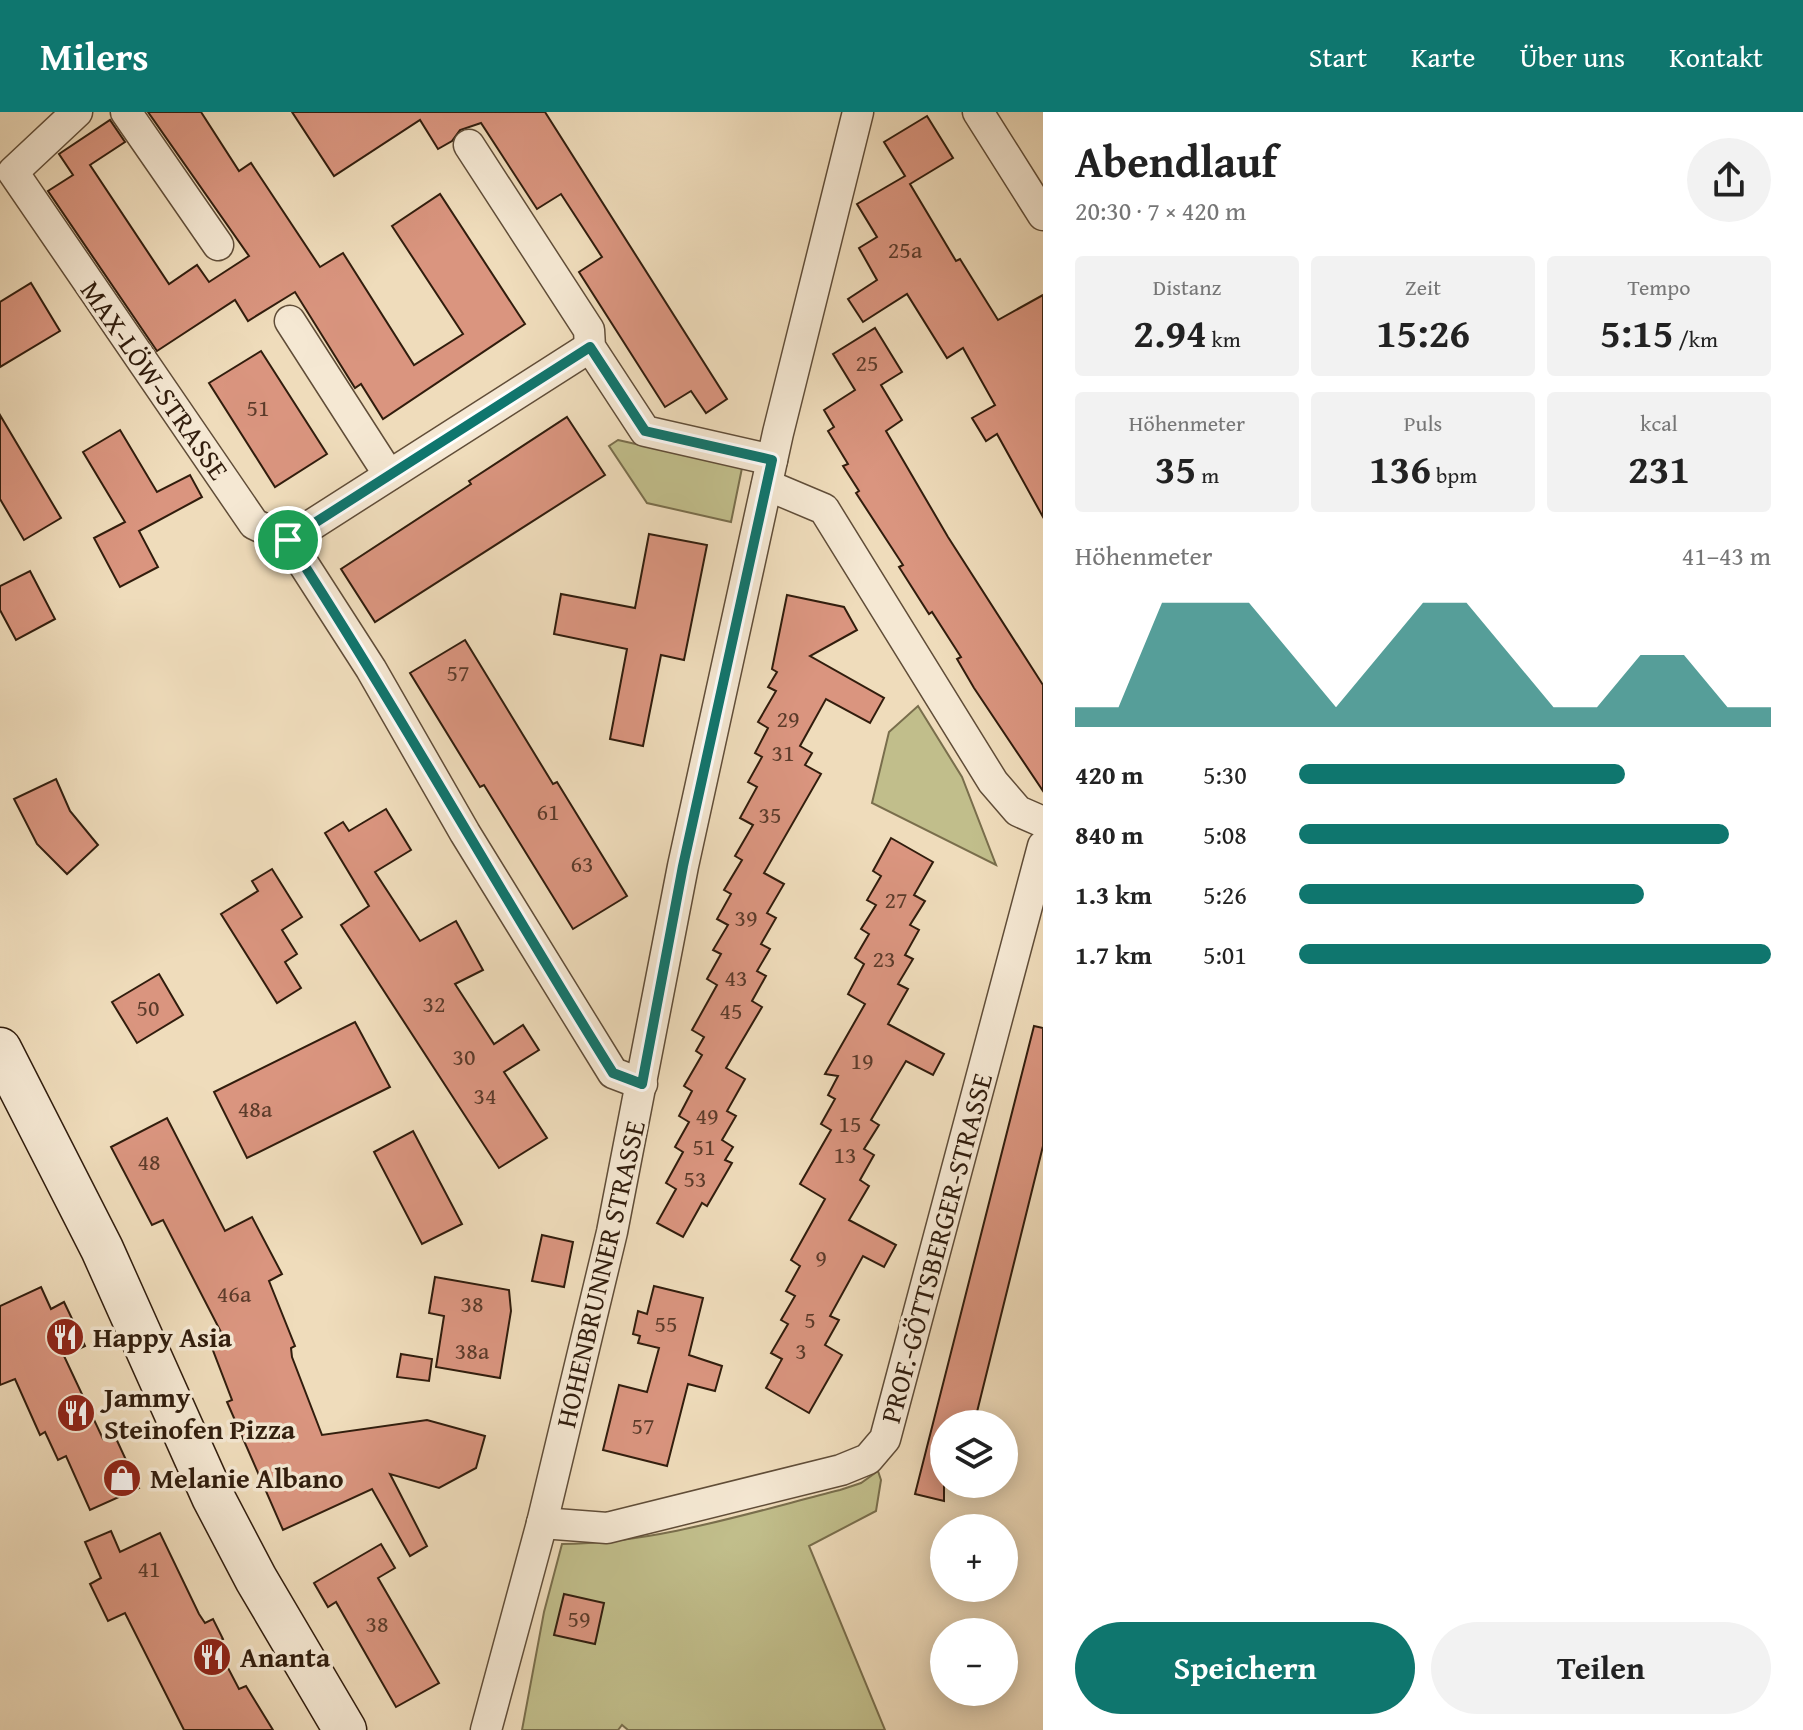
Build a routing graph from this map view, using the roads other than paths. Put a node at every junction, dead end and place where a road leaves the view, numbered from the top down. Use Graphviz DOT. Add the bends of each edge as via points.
graph roads {
  1 [pos="77,112"];
  2 [pos="126,112"];
  3 [pos="858,112"];
  4 [pos="978,112"];
  5 [pos="469,145"];
  6 [pos="1043,215"];
  7 [pos="218,245"];
  8 [pos="290,321"];
  9 [pos="590,347"];
  10 [pos="769,472"];
  11 [pos="389,475"];
  12 [pos="288,540"];
  13 [pos="1043,822"];
  14 [pos="1043,846"];
  15 [pos="0,1049"];
  16 [pos="642,1084"];
  17 [pos="542,1523"];
  18 [pos="345,1730"];
  19 [pos="486,1730"];
  1 -- 12 [label="street, MAX-LÖW-STRASSE" via="13,172 254,524"];
  2 -- 7 [label="street"];
  3 -- 10 [label="street, HOHENBRUNNER STRASSE"];
  4 -- 6 [label="street"];
  5 -- 9 [label="street" via="589,330"];
  8 -- 11 [label="street"];
  9 -- 10 [label="street" via="645,431"];
  9 -- 11 [label="street"];
  10 -- 13 [label="street" via="824,509 993,782 1018,811"];
  10 -- 16 [label="street, HOHENBRUNNER STRASSE" via="683,866"];
  11 -- 12 [label="street"];
  12 -- 16 [label="street" via="613,1073"];
  14 -- 17 [label="street, PROF.-GÖTTSBERGER-STRASSE" via="885,1439 868,1459 841,1470 607,1528"];
  15 -- 18 [label="street" via="102,1249 213,1497"];
  16 -- 17 [label="street, HOHENBRUNNER STRASSE"];
  17 -- 19 [label="street, HOHENBRUNNER STRASSE"];
}
